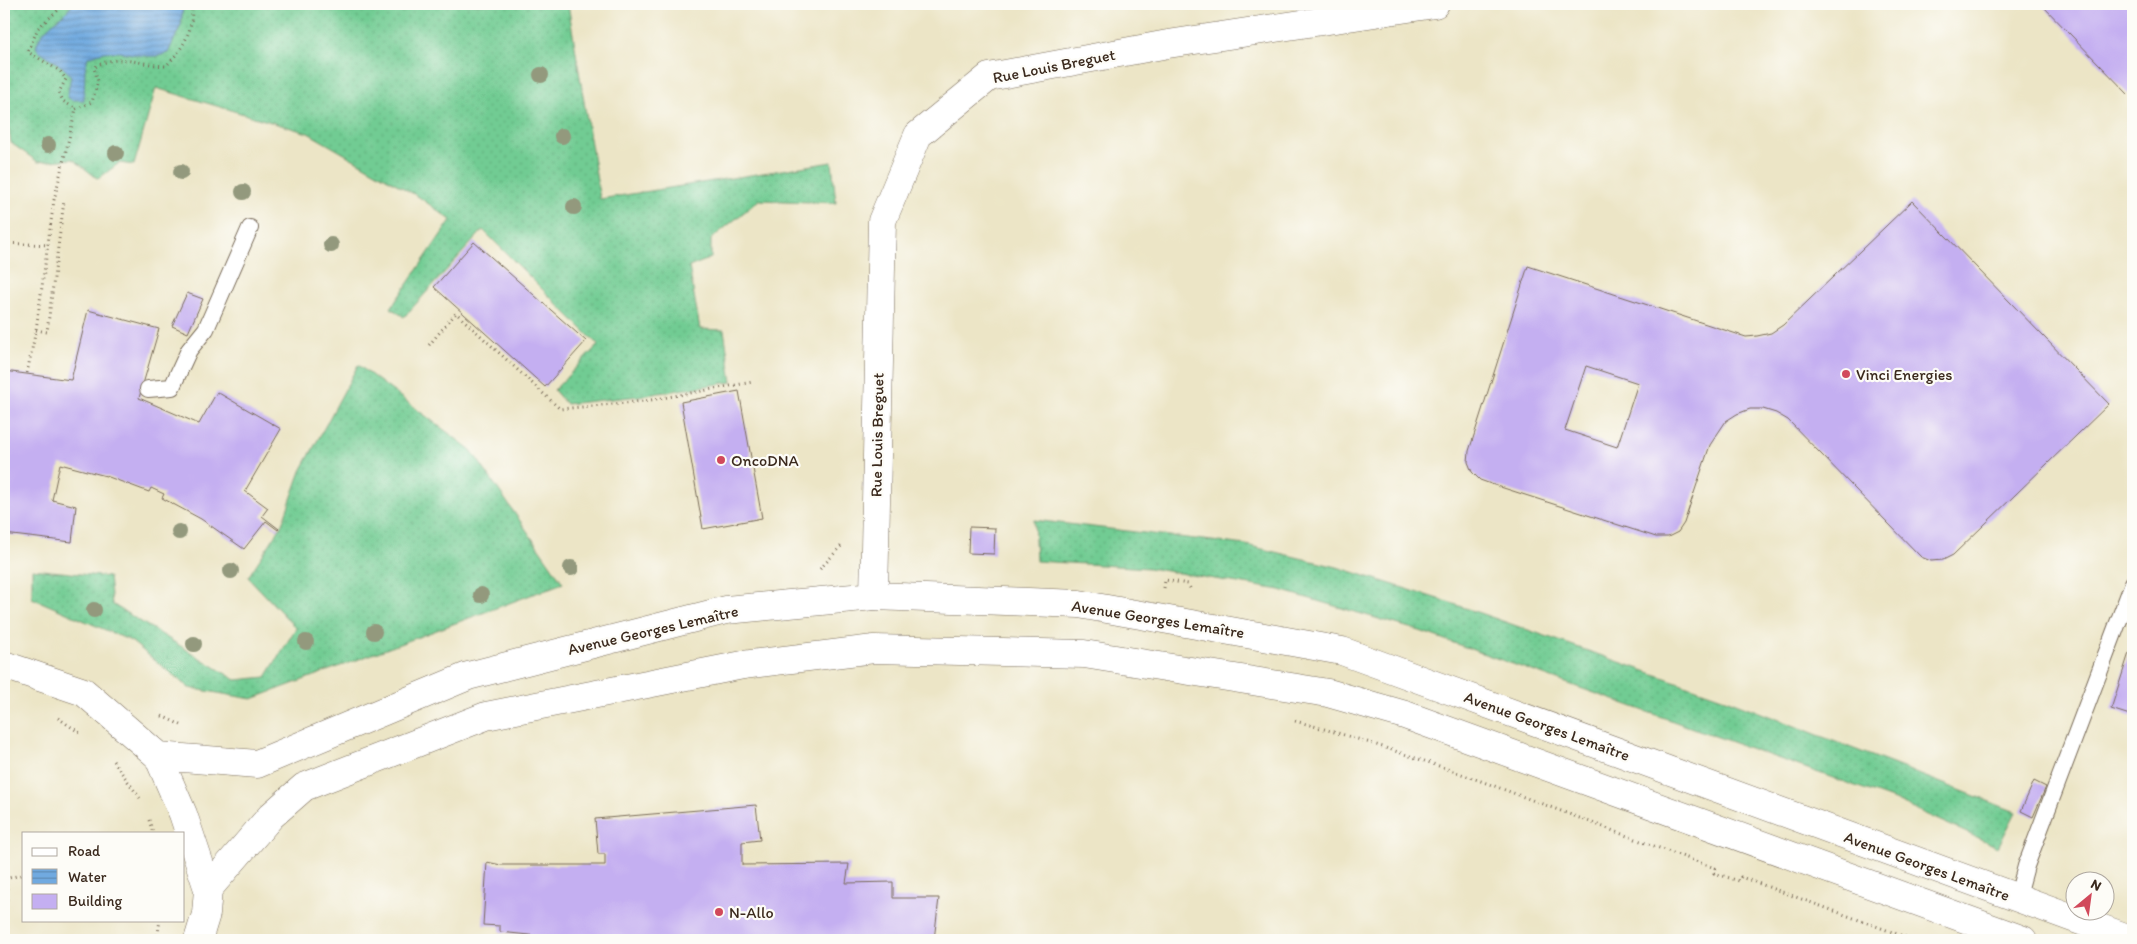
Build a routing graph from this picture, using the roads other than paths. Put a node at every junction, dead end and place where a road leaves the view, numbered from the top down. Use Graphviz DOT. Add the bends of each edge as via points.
graph roads {
  1 [pos="1435,4"];
  2 [pos="250,228"];
  3 [pos="148,389"];
  4 [pos="2133,583"];
  5 [pos="874,596"];
  6 [pos="4,665"];
  7 [pos="158,756"];
  8 [pos="208,889"];
  9 [pos="2017,899"];
  10 [pos="198,940"];
  11 [pos="2023,940"];
  12 [pos="2133,940"];
  1 -- 5 [label="street, Rue Louis Breguet" via="1168,44 989,77 918,136 882,220"];
  2 -- 3 [label="lane" via="206,329 189,350 172,386"];
  4 -- 9 [label="lane" via="2026,866"];
  5 -- 7 [label="street, Avenue Georges Lemaître" via="726,610 468,676 257,764"];
  5 -- 9 [label="street, Avenue Georges Lemaître" via="1079,604 1342,651"];
  6 -- 7 [label="street" via="84,692"];
  7 -- 8 [label="street" via="183,814"];
  8 -- 10 [label="street" via="206,914"];
  8 -- 11 [label="street" via="271,816 304,787 486,716 742,665 874,649 1084,654 1328,693 1406,715"];
  9 -- 12 [label="street, Avenue Georges Lemaître"];
}
